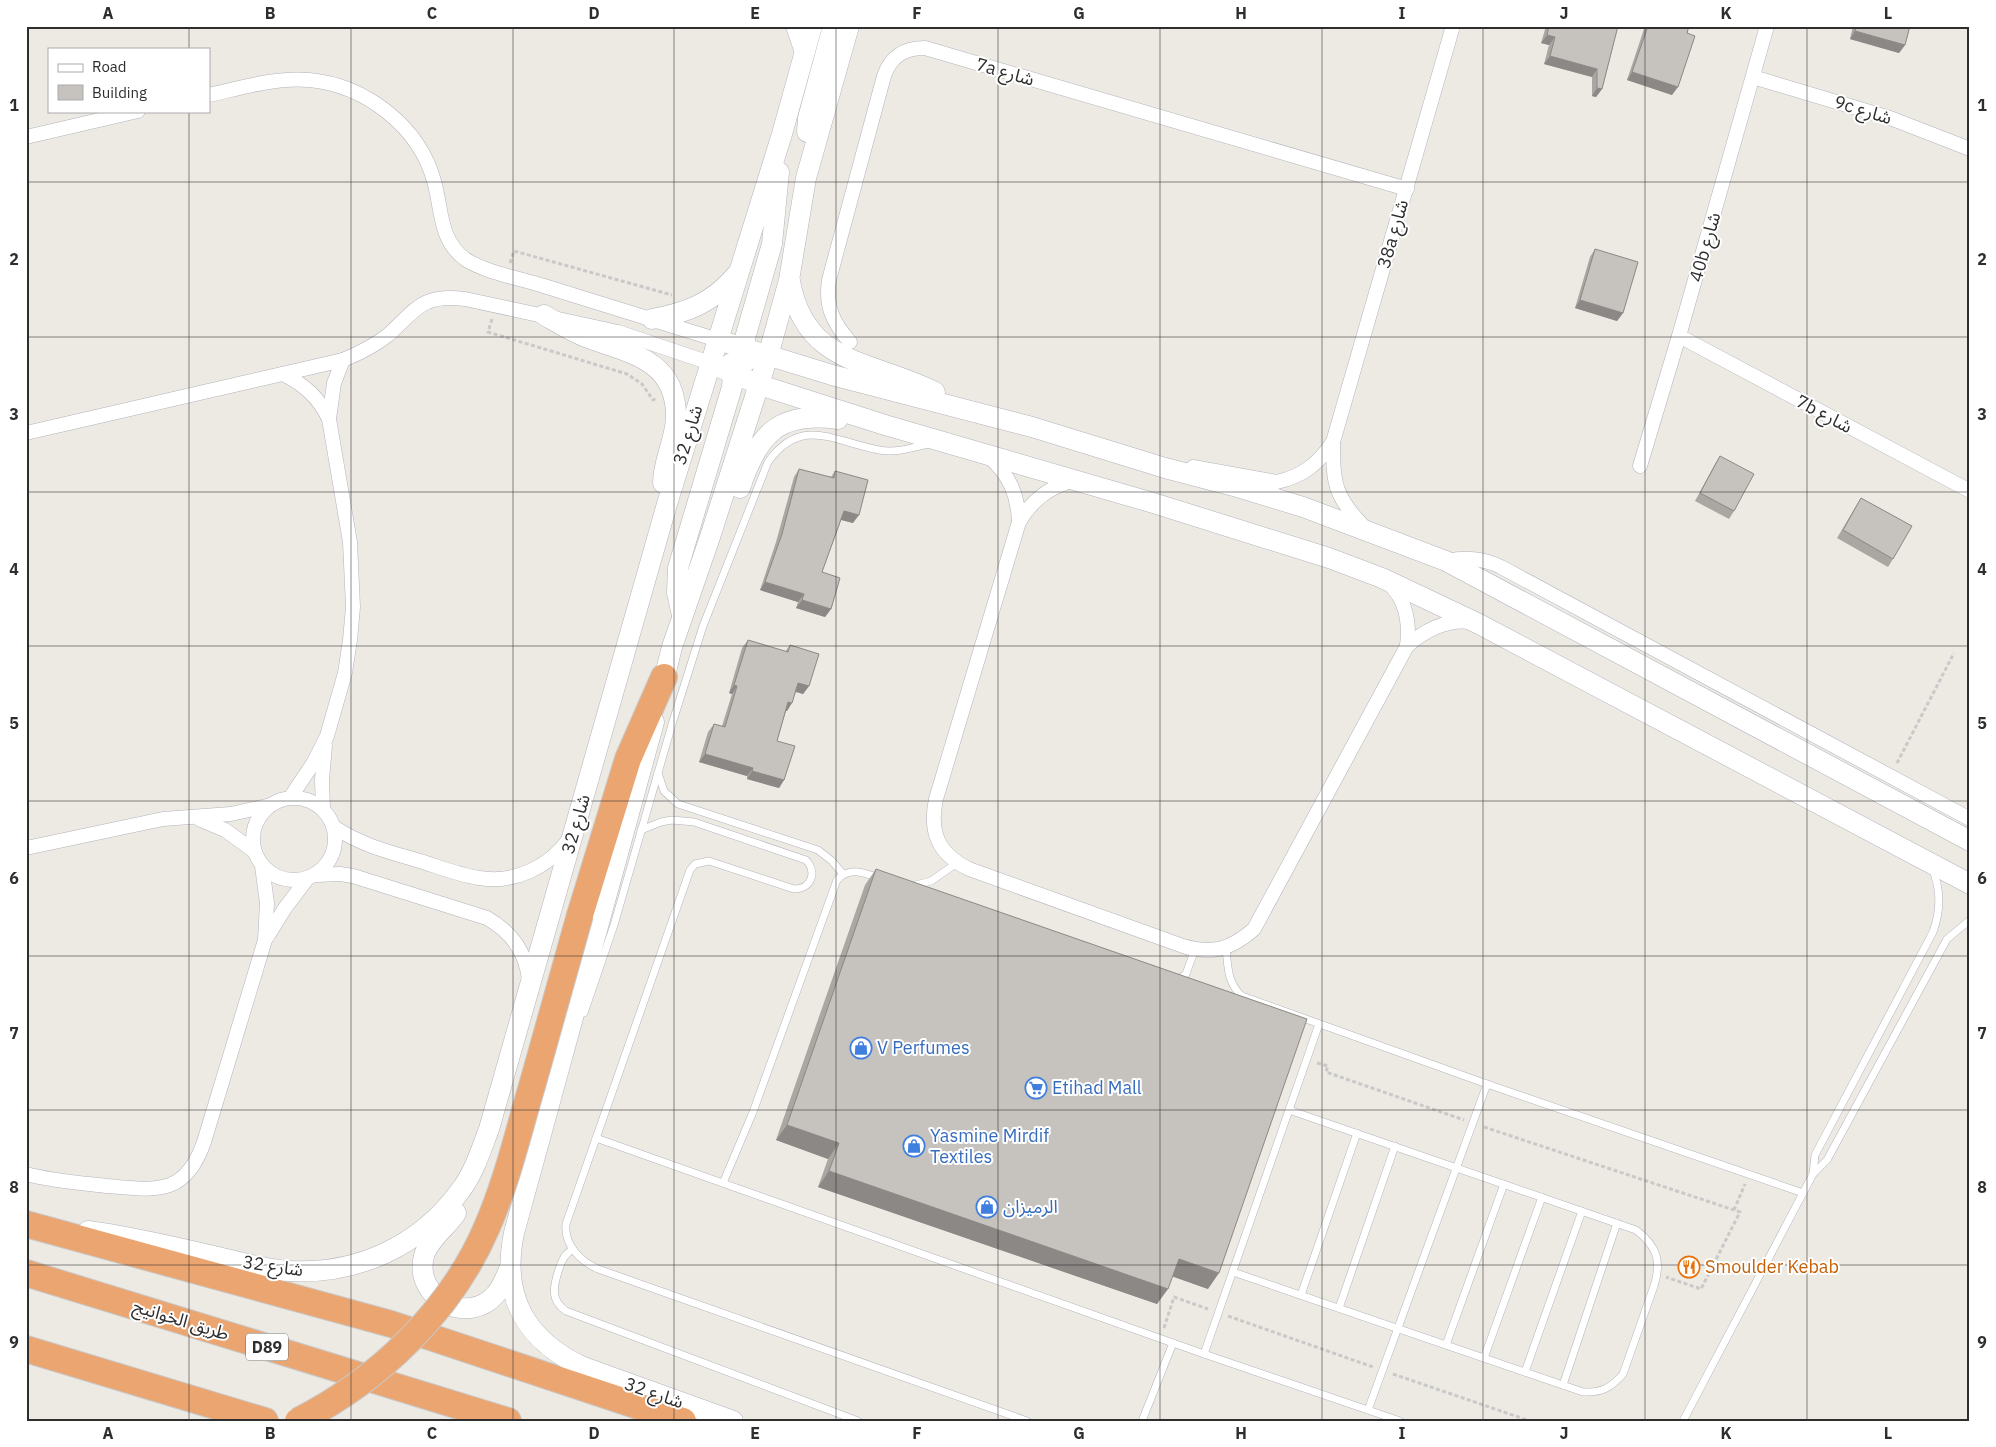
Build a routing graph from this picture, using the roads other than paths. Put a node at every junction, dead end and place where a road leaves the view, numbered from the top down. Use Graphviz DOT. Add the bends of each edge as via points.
graph roads {
  1 [pos="794,26"];
  2 [pos="812,26"];
  3 [pos="833,26"];
  4 [pos="850,26"];
  5 [pos="1453,26"];
  6 [pos="1767,26"];
  7 [pos="804,57"];
  8 [pos="1753,77"];
  9 [pos="210,95"];
  10 [pos="134,112"];
  11 [pos="782,134"];
  12 [pos="26,137"];
  13 [pos="1970,149"];
  14 [pos="811,158"];
  15 [pos="1406,189"];
  16 [pos="739,271"];
  17 [pos="789,280"];
  18 [pos="544,315"];
  19 [pos="652,319"];
  20 [pos="1679,336"];
  21 [pos="718,340"];
  22 [pos="850,342"];
  23 [pos="744,348"];
  24 [pos="768,356"];
  25 [pos="343,360"];
  26 [pos="710,363"];
  27 [pos="283,374"];
  28 [pos="733,374"];
  29 [pos="760,385"];
  30 [pos="965,410"];
  31 [pos="329,419"];
  32 [pos="885,425"];
  33 [pos="26,432"];
  34 [pos="938,441"];
  35 [pos="1333,442"];
  36 [pos="987,455"];
  37 [pos="1640,466"];
  38 [pos="1165,468"];
  39 [pos="1074,480"];
  40 [pos="1970,491"];
  41 [pos="667,504"];
  42 [pos="1019,522"];
  43 [pos="1370,533"];
  44 [pos="710,538"];
  45 [pos="1446,561"];
  46 [pos="1382,578"];
  47 [pos="682,616"];
  48 [pos="1479,624"];
  49 [pos="1407,646"];
  50 [pos="664,677"];
  51 [pos="327,736"];
  52 [pos="658,773"];
  53 [pos="290,798"];
  54 [pos="271,805"];
  55 [pos="323,808"];
  56 [pos="192,817"];
  57 [pos="1970,819"];
  58 [pos="334,827"];
  59 [pos="641,830"];
  60 [pos="574,832"];
  61 [pos="1970,841"];
  62 [pos="26,848"];
  63 [pos="254,851"];
  64 [pos="957,863"];
  65 [pos="1930,864"];
  66 [pos="262,866"];
  67 [pos="843,874"];
  68 [pos="311,877"];
  69 [pos="885,879"];
  70 [pos="1970,884"];
  71 [pos="906,885"];
  72 [pos="1970,920"];
  73 [pos="265,940"];
  74 [pos="1226,948"];
  75 [pos="1195,949"];
  76 [pos="1169,982"];
  77 [pos="530,987"];
  78 [pos="1319,1024"];
  79 [pos="560,1062"];
  80 [pos="1487,1084"];
  81 [pos="1289,1110"];
  82 [pos="1357,1134"];
  83 [pos="596,1138"];
  84 [pos="1395,1146"];
  85 [pos="477,1161"];
  86 [pos="1456,1168"];
  87 [pos="26,1174"];
  88 [pos="1812,1174"];
  89 [pos="724,1184"];
  90 [pos="1504,1184"];
  91 [pos="1802,1192"];
  92 [pos="1542,1197"];
  93 [pos="1582,1211"];
  94 [pos="1617,1223"];
  95 [pos="35,1226"];
  96 [pos="573,1249"];
  97 [pos="510,1267"];
  98 [pos="1233,1272"];
  99 [pos="26,1273"];
  100 [pos="1301,1295"];
  101 [pos="1339,1308"];
  102 [pos="1398,1328"];
  103 [pos="1173,1343"];
  104 [pos="1446,1345"];
  105 [pos="26,1349"];
  106 [pos="1204,1354"];
  107 [pos="1484,1358"];
  108 [pos="1526,1372"];
  109 [pos="1562,1385"];
  110 [pos="1368,1410"];
  111 [pos="265,1421"];
  112 [pos="298,1421"];
  113 [pos="508,1421"];
  114 [pos="682,1421"];
  115 [pos="733,1421"];
  116 [pos="858,1421"];
  117 [pos="1027,1421"];
  118 [pos="1142,1421"];
  119 [pos="1400,1421"];
  120 [pos="1683,1421"];
  1 -- 7 [label="street"];
  2 -- 7 [label="street, شارع 32"];
  3 -- 14 [label="street" via="808,118"];
  4 -- 14 [label="street, شارع 32"];
  5 -- 15 [label="street, 38a شارع"];
  6 -- 8 [label="street, 40b شارع"];
  7 -- 11 [label="street, شارع 32"];
  8 -- 13 [label="street, 9c شارع" via="1890,118"];
  8 -- 20 [label="street, 40b شارع"];
  9 -- 19 [label="street" via="281,80 309,80 337,85 363,95 407,130 423,154 434,180 446,238 466,260"];
  10 -- 12 [label="street"];
  11 -- 16 [label="street, شارع 32"];
  11 -- 23 [label="street" via="772,244"];
  14 -- 17 [label="street, شارع 32"];
  15 -- 22 [label="street, 7a شارع" via="925,48 904,51 894,57 884,76 829,280 829,310 839,330"];
  15 -- 35 [label="street, 38a شارع"];
  16 -- 19 [label="street" via="716,296 701,305 686,312"];
  16 -- 21 [label="street, شارع 32"];
  17 -- 24 [label="street, شارع 32"];
  17 -- 30 [label="street" via="792,296 806,325 828,348 860,364 927,388"];
  18 -- 25 [label="street" via="465,299 437,299 411,311 375,345"];
  18 -- 26 [label="street" via="618,332"];
  18 -- 41 [label="street" via="576,333 643,357 666,378 676,406 664,471"];
  19 -- 21 [label="street"];
  20 -- 37 [label="street, 40b شارع"];
  20 -- 40 [label="street, 7b شارع"];
  21 -- 23 [label="street"];
  21 -- 26 [label="street, شارع 32"];
  21 -- 28 [label="street" via="729,355"];
  23 -- 24 [label="street"];
  23 -- 29 [label="street" via="749,367"];
  24 -- 29 [label="street, شارع 32"];
  24 -- 30 [label="street"];
  25 -- 27 [label="street"];
  25 -- 31 [label="street" via="331,394"];
  26 -- 28 [label="street"];
  26 -- 41 [label="street, شارع 32"];
  27 -- 31 [label="street" via="311,392"];
  27 -- 33 [label="street"];
  28 -- 29 [label="street"];
  28 -- 47 [label="street" via="732,387 678,568 677,593"];
  29 -- 32 [label="street"];
  29 -- 44 [label="street, شارع 32"];
  30 -- 38 [label="street"];
  31 -- 51 [label="street" via="350,542 353,608 345,673"];
  32 -- 34 [label="street"];
  32 -- 44 [label="street" via="817,416 802,417 775,429 754,451 732,512"];
  34 -- 36 [label="street"];
  34 -- 52 [label="lane" via="888,451 818,434 795,439 775,452 763,473 703,626"];
  35 -- 38 [label="street, 38a شارع" via="1314,465 1297,476 1277,482 1207,469"];
  35 -- 43 [label="street, 38a شارع" via="1333,471 1338,491 1347,509"];
  36 -- 39 [label="street"];
  36 -- 42 [label="street" via="1005,473 1011,485"];
  38 -- 43 [label="street" via="1303,507"];
  39 -- 42 [label="street" via="1041,494"];
  39 -- 46 [label="street" via="1329,558"];
  41 -- 60 [label="street, شارع 32"];
  42 -- 64 [label="street" via="934,811 936,834 947,855"];
  43 -- 45 [label="street"];
  44 -- 47 [label="street, شارع 32"];
  45 -- 57 [label="street" via="1474,558 1501,567"];
  45 -- 61 [label="street"];
  46 -- 48 [label="street"];
  46 -- 49 [label="street" via="1392,587 1405,609 1409,634"];
  47 -- 50 [label="street, شارع 32"];
  48 -- 49 [label="street" via="1459,622 1440,625"];
  48 -- 65 [label="street"];
  49 -- 74 [label="street" via="1264,914 1254,929"];
  50 -- 79 [label="street, شارع 32"];
  50 -- 112 [label="highway, bridge" via="628,759 580,914 505,1181 486,1228 463,1272 434,1313 400,1350 362,1382"];
  51 -- 53 [label="street"];
  51 -- 55 [label="street" via="322,780"];
  52 -- 59 [label="lane"];
  52 -- 67 [label="lane" via="664,791 678,804 818,850"];
  53 -- 54 [label="street"];
  53 -- 55 [label="street" via="302,798"];
  54 -- 56 [label="street" via="231,814"];
  54 -- 63 [label="street" via="257,820"];
  55 -- 58 [label="street"];
  56 -- 62 [label="street" via="156,820"];
  56 -- 63 [label="street" via="225,830"];
  58 -- 60 [label="street" via="375,848 478,878 497,879 534,870 550,860"];
  58 -- 68 [label="street" via="336,844 331,860"];
  59 -- 79 [label="lane" via="590,997"];
  59 -- 83 [label="lane" via="672,820 694,822 800,857 811,865 812,879 802,889 794,889 716,863 695,864 690,870"];
  60 -- 77 [label="street, شارع 32"];
  63 -- 66 [label="street"];
  64 -- 71 [label="lane" via="931,882"];
  64 -- 75 [label="street"];
  65 -- 70 [label="street"];
  65 -- 88 [label="lane" via="1940,897 1933,932 1815,1155"];
  66 -- 68 [label="street" via="283,879 295,881"];
  66 -- 73 [label="street" via="267,903"];
  67 -- 69 [label="lane" via="855,871"];
  67 -- 89 [label="lane" via="837,880"];
  68 -- 73 [label="street" via="285,908"];
  68 -- 77 [label="street" via="352,876 487,918 501,927 518,946 528,970"];
  72 -- 88 [label="lane" via="1947,939 1827,1160"];
  73 -- 87 [label="street" via="204,1142 192,1167 182,1177 157,1189 143,1190"];
  74 -- 75 [label="street"];
  74 -- 78 [label="lane" via="1230,982 1242,996"];
  75 -- 76 [label="lane" via="1186,974"];
  77 -- 85 [label="street, شارع 32"];
  78 -- 80 [label="lane"];
  78 -- 81 [label="lane"];
  79 -- 97 [label="street, شارع 32" via="514,1233"];
  80 -- 86 [label="lane"];
  80 -- 91 [label="lane"];
  81 -- 82 [label="lane"];
  81 -- 98 [label="lane"];
  82 -- 84 [label="lane"];
  82 -- 100 [label="lane"];
  83 -- 89 [label="lane"];
  83 -- 96 [label="lane" via="566,1224 567,1238"];
  84 -- 86 [label="lane"];
  84 -- 101 [label="lane"];
  85 -- 95 [label="street, شارع 32" via="461,1190 415,1237 386,1254 354,1265 321,1271 288,1271 128,1237"];
  85 -- 97 [label="street" via="468,1192 424,1255 424,1280 439,1300 462,1309 474,1308 496,1295"];
  86 -- 90 [label="lane"];
  86 -- 102 [label="lane"];
  88 -- 91 [label="lane"];
  89 -- 103 [label="lane"];
  90 -- 92 [label="lane"];
  90 -- 104 [label="lane"];
  91 -- 120 [label="lane"];
  92 -- 93 [label="lane"];
  92 -- 107 [label="lane"];
  93 -- 94 [label="lane"];
  93 -- 108 [label="lane"];
  94 -- 109 [label="lane"];
  94 -- 109 [label="lane" via="1636,1230 1646,1238 1654,1248 1658,1274 1623,1374 1606,1389 1595,1392"];
  95 -- 114 [label="highway" via="391,1324"];
  96 -- 116 [label="lane" via="563,1258 554,1286 558,1303 566,1311"];
  96 -- 117 [label="lane" via="583,1261 598,1269"];
  97 -- 115 [label="street, شارع 32" via="520,1309 531,1328 545,1345 563,1358"];
  98 -- 100 [label="lane"];
  98 -- 106 [label="lane"];
  99 -- 113 [label="highway, طريق الخوانيج / D89"];
  100 -- 101 [label="lane"];
  101 -- 102 [label="lane"];
  102 -- 104 [label="lane"];
  102 -- 110 [label="lane"];
  103 -- 106 [label="lane"];
  103 -- 118 [label="lane"];
  104 -- 107 [label="lane"];
  105 -- 111 [label="highway"];
  106 -- 110 [label="lane"];
  107 -- 108 [label="lane"];
  108 -- 109 [label="lane"];
  110 -- 119 [label="lane"];
}
